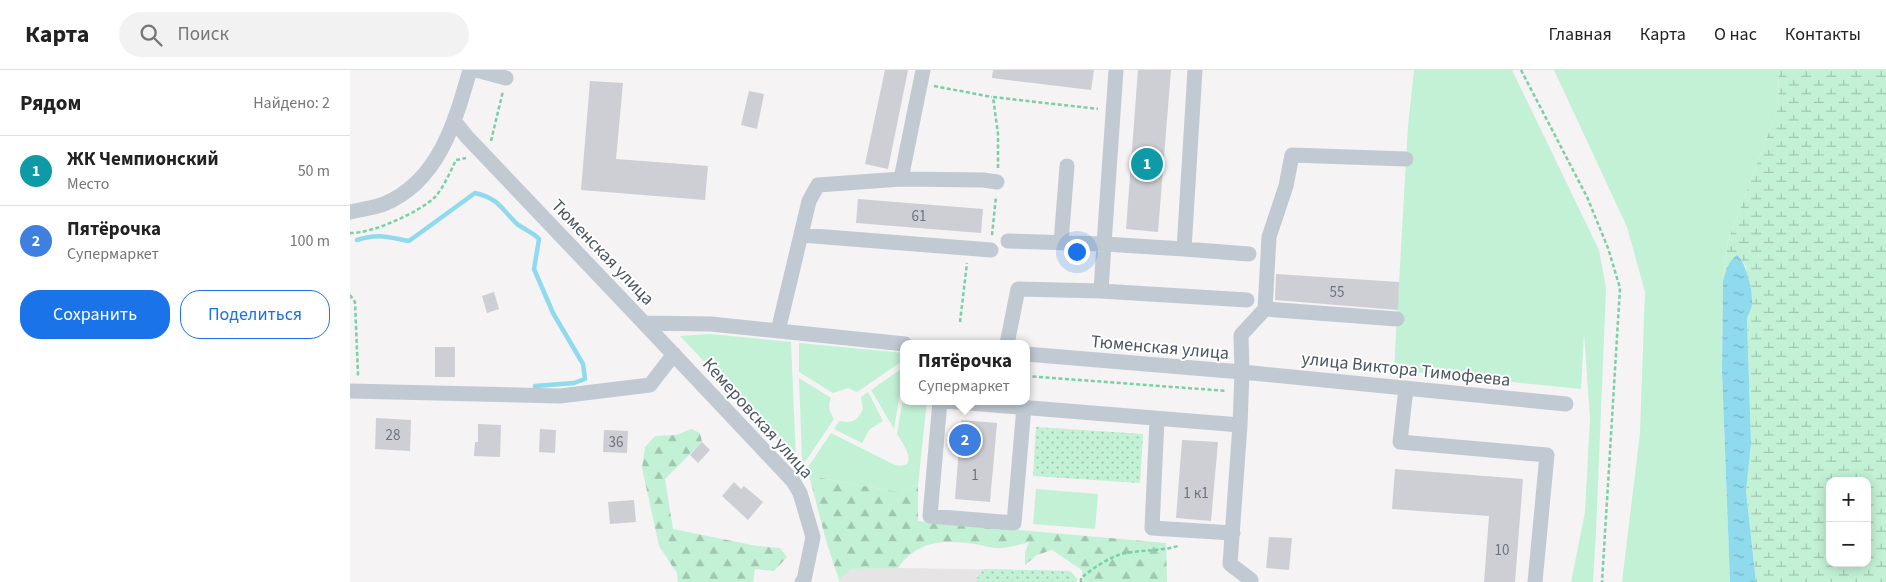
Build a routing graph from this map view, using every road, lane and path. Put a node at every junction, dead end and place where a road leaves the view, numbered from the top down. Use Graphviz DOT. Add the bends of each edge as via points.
graph roads {
  1 [pos="470,70"];
  2 [pos="476,70"];
  3 [pos="1116,70"];
  4 [pos="1195,70"];
  5 [pos="1521,70"];
  6 [pos="921,77"];
  7 [pos="506,78"];
  8 [pos="993,97"];
  9 [pos="1099,102"];
  10 [pos="455,122"];
  11 [pos="484,154"];
  12 [pos="1406,160"];
  13 [pos="1067,166"];
  14 [pos="901,179"];
  15 [pos="997,182"];
  16 [pos="350,212"];
  17 [pos="800,235"];
  18 [pos="1008,241"];
  19 [pos="1061,243"];
  20 [pos="1104,244"];
  21 [pos="991,250"];
  22 [pos="1184,250"];
  23 [pos="1249,254"];
  24 [pos="968,260"];
  25 [pos="1101,291"];
  26 [pos="350,295"];
  27 [pos="1247,300"];
  28 [pos="1265,309"];
  29 [pos="1397,319"];
  30 [pos="960,322"];
  31 [pos="644,323"];
  32 [pos="778,331"];
  33 [pos="1009,340"];
  34 [pos="900,343"];
  35 [pos="674,354"];
  36 [pos="1030,354"];
  37 [pos="1242,372"];
  38 [pos="1030,376"];
  39 [pos="352,386"];
  40 [pos="1406,388"];
  41 [pos="1241,392"];
  42 [pos="1566,404"];
  43 [pos="942,405"];
  44 [pos="989,405"];
  45 [pos="1024,408"];
  46 [pos="1157,419"];
  47 [pos="1240,425"];
  48 [pos="1233,533"];
  49 [pos="1179,545"];
  50 [pos="1251,580"];
  51 [pos="804,581"];
  52 [pos="1081,582"];
  53 [pos="1535,582"];
  54 [pos="1602,582"];
  1 -- 10 [label="street"];
  2 -- 7 [label="street"];
  3 -- 20 [label="street"];
  4 -- 22 [label="street"];
  5 -- 54 [label="path" via="1587,197 1620,288"];
  6 -- 8 [label="path"];
  6 -- 14 [label="street"];
  7 -- 11 [label="path" via="491,141"];
  8 -- 9 [label="path" via="1098,110"];
  8 -- 15 [label="path" via="998,134"];
  10 -- 11 [label="street, Тюменская улица"];
  10 -- 16 [label="street" via="426,172 406,191 383,204"];
  11 -- 31 [label="street, Тюменская улица"];
  12 -- 28 [label="street" via="1292,155 1286,186 1269,237"];
  13 -- 19 [label="street"];
  14 -- 15 [label="street"];
  14 -- 17 [label="street" via="818,185 809,201"];
  15 -- 21 [label="path"];
  17 -- 21 [label="street"];
  17 -- 32 [label="street"];
  18 -- 19 [label="street"];
  19 -- 20 [label="street"];
  20 -- 22 [label="street"];
  20 -- 25 [label="street"];
  22 -- 23 [label="street"];
  24 -- 30 [label="path"];
  25 -- 27 [label="street"];
  25 -- 33 [label="street" via="1018,289"];
  26 -- 39 [label="path" via="355,302 358,374"];
  28 -- 29 [label="street"];
  28 -- 37 [label="street, Тюменская улица" via="1241,335"];
  31 -- 32 [label="street, Тюменская улица" via="711,324"];
  31 -- 35 [label="street, Кемеровская улица"];
  32 -- 34 [label="street, Тюменская улица"];
  35 -- 39 [label="street" via="650,385 560,396"];
  35 -- 51 [label="street, Кемеровская улица" via="793,481 800,493 813,537"];
  36 -- 37 [label="street, Тюменская улица"];
  37 -- 40 [label="street, улица Виктора Тимофеева"];
  37 -- 41 [label="street"];
  38 -- 41 [label="path"];
  40 -- 42 [label="street, улица Виктора Тимофеева"];
  40 -- 53 [label="street" via="1400,442 1547,455"];
  41 -- 47 [label="street"];
  43 -- 45 [label="street" via="930,516 1014,523"];
  44 -- 45 [label="street"];
  45 -- 46 [label="street"];
  46 -- 47 [label="street"];
  46 -- 48 [label="street" via="1152,528"];
  47 -- 48 [label="street"];
  48 -- 50 [label="street" via="1230,564"];
  49 -- 52 [label="path" via="1124,553 1092,569 1081,578"];
}
